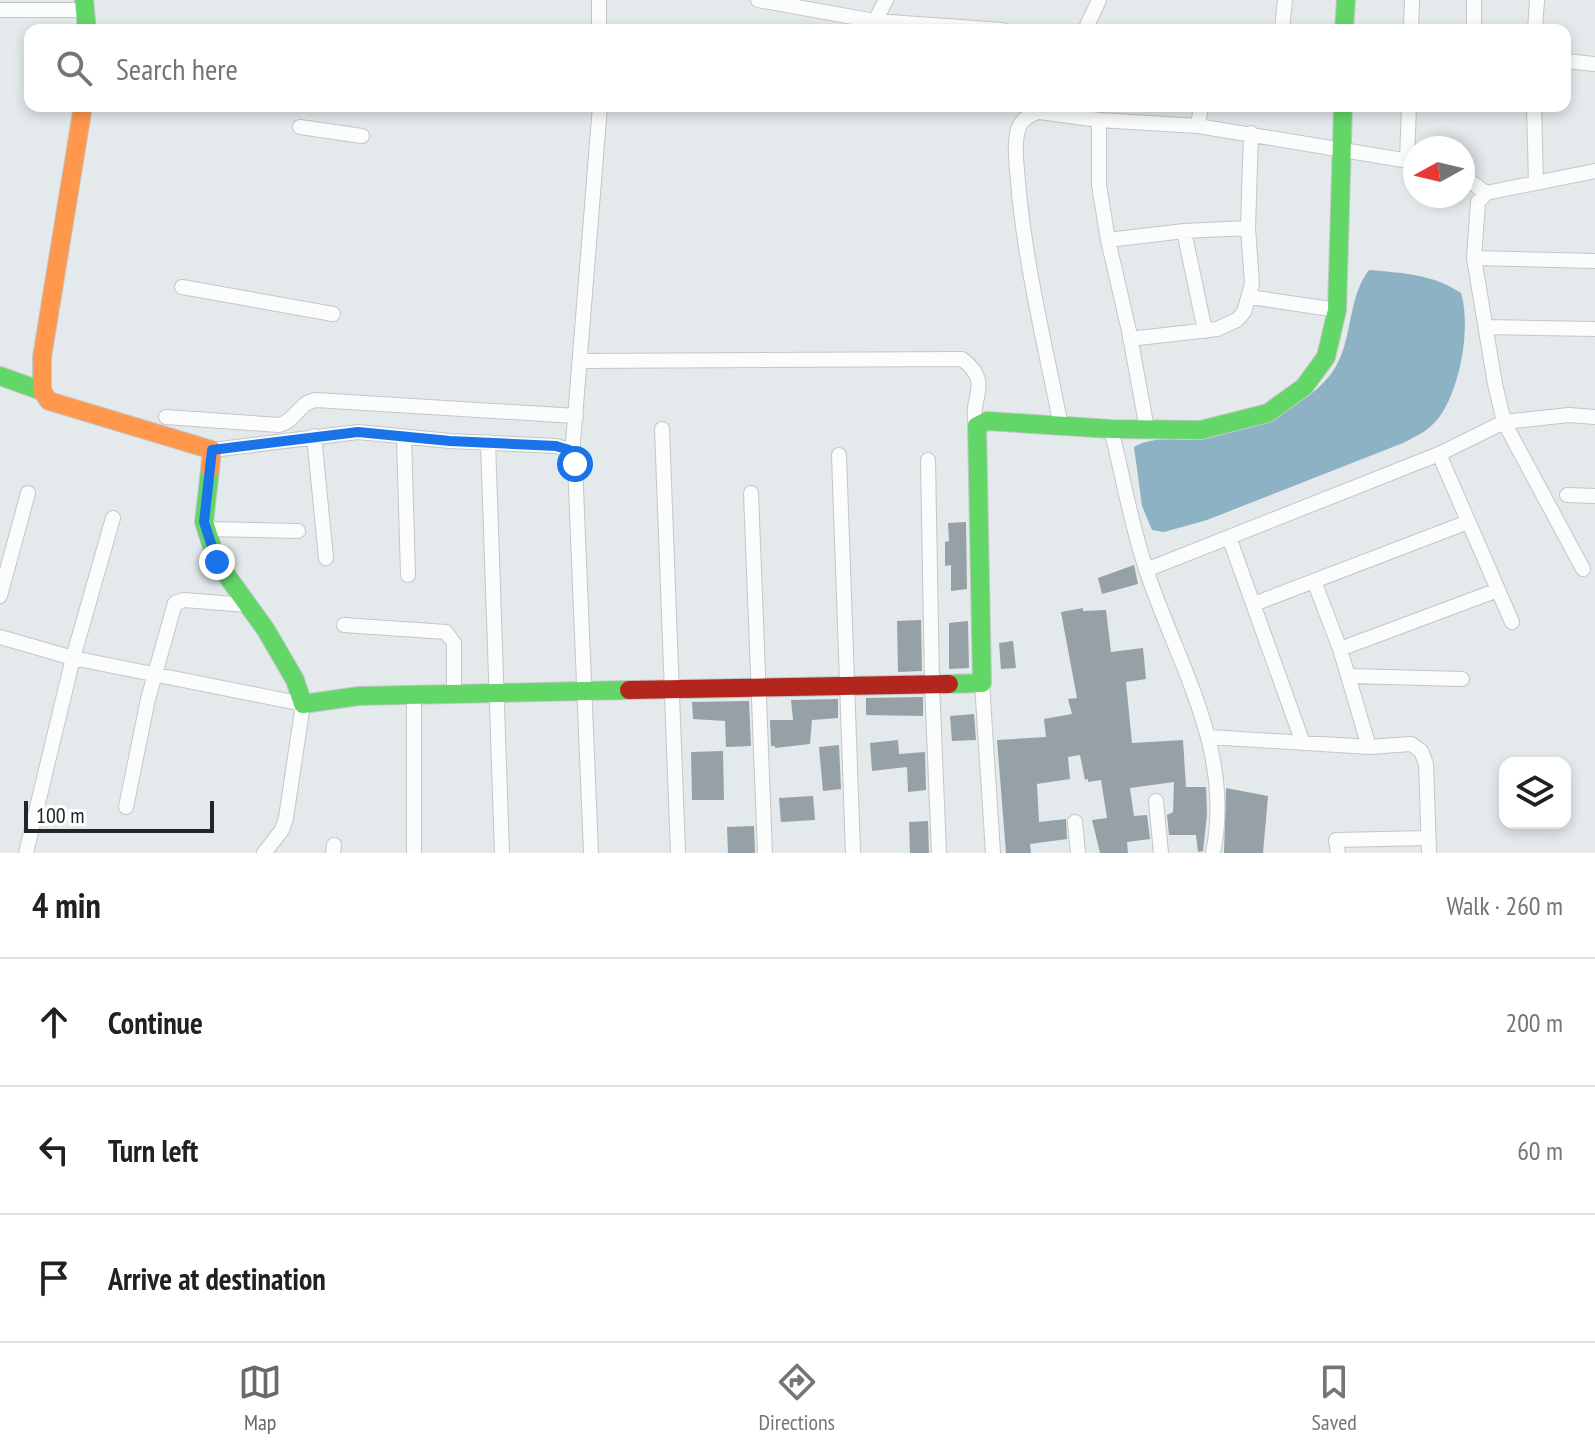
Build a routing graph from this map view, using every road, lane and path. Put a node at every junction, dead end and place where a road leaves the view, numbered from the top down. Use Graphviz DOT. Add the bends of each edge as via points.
graph roads {
  1 [pos="599,0"];
  2 [pos="758,0"];
  3 [pos="886,0"];
  4 [pos="1099,0"];
  5 [pos="1285,0"];
  6 [pos="1346,0"];
  7 [pos="1412,0"];
  8 [pos="1474,0"];
  9 [pos="1537,0"];
  10 [pos="85,5"];
  11 [pos="0,10"];
  12 [pos="875,21"];
  13 [pos="599,24"];
  14 [pos="918,24"];
  15 [pos="1088,24"];
  16 [pos="1283,24"];
  17 [pos="1344,24"];
  18 [pos="1411,24"];
  19 [pos="1474,24"];
  20 [pos="1535,24"];
  21 [pos="1571,62"];
  22 [pos="1595,64"];
  23 [pos="82,112"];
  24 [pos="600,112"];
  25 [pos="1037,112"];
  26 [pos="1059,112"];
  27 [pos="1200,112"];
  28 [pos="1343,112"];
  29 [pos="1409,112"];
  30 [pos="1534,112"];
  31 [pos="1099,120"];
  32 [pos="1198,126"];
  33 [pos="300,127"];
  34 [pos="1251,133"];
  35 [pos="362,136"];
  36 [pos="1410,136"];
  37 [pos="1342,150"];
  38 [pos="1403,160"];
  39 [pos="1595,171"];
  40 [pos="1536,182"];
  41 [pos="1475,185"];
  42 [pos="1486,193"];
  43 [pos="1248,228"];
  44 [pos="1184,231"];
  45 [pos="1108,240"];
  46 [pos="1474,258"];
  47 [pos="1595,261"];
  48 [pos="182,287"];
  49 [pos="1250,297"];
  50 [pos="1337,310"];
  51 [pos="333,314"];
  52 [pos="1487,327"];
  53 [pos="1595,329"];
  54 [pos="1205,331"];
  55 [pos="1130,339"];
  56 [pos="581,361"];
  57 [pos="0,376"];
  58 [pos="42,391"];
  59 [pos="576,416"];
  60 [pos="166,417"];
  61 [pos="1595,417"];
  62 [pos="1504,422"];
  63 [pos="977,426"];
  64 [pos="1061,426"];
  65 [pos="662,429"];
  66 [pos="1111,429"];
  67 [pos="1147,429"];
  68 [pos="314,436"];
  69 [pos="404,437"];
  70 [pos="488,442"];
  71 [pos="212,450"];
  72 [pos="1439,454"];
  73 [pos="572,455"];
  74 [pos="839,455"];
  75 [pos="928,460"];
  76 [pos="28,493"];
  77 [pos="751,493"];
  78 [pos="1567,495"];
  79 [pos="1595,496"];
  80 [pos="113,518"];
  81 [pos="1468,522"];
  82 [pos="206,529"];
  83 [pos="298,531"];
  84 [pos="1229,537"];
  85 [pos="326,558"];
  86 [pos="1583,569"];
  87 [pos="1146,570"];
  88 [pos="408,575"];
  89 [pos="1314,581"];
  90 [pos="1498,590"];
  91 [pos="0,596"];
  92 [pos="1254,604"];
  93 [pos="247,605"];
  94 [pos="1512,622"];
  95 [pos="344,625"];
  96 [pos="0,637"];
  97 [pos="1340,649"];
  98 [pos="73,658"];
  99 [pos="154,674"];
  100 [pos="1349,676"];
  101 [pos="1462,679"];
  102 [pos="982,683"];
  103 [pos="932,684"];
  104 [pos="846,687"];
  105 [pos="758,688"];
  106 [pos="672,691"];
  107 [pos="585,692"];
  108 [pos="498,694"];
  109 [pos="454,695"];
  110 [pos="414,697"];
  111 [pos="303,704"];
  112 [pos="1209,737"];
  113 [pos="1303,743"];
  114 [pos="1369,747"];
  115 [pos="1156,801"];
  116 [pos="126,807"];
  117 [pos="1075,822"];
  118 [pos="1428,846"];
  119 [pos="26,853"];
  120 [pos="264,853"];
  121 [pos="414,853"];
  122 [pos="502,853"];
  123 [pos="591,853"];
  124 [pos="678,853"];
  125 [pos="765,853"];
  126 [pos="853,853"];
  127 [pos="939,853"];
  128 [pos="993,853"];
  129 [pos="1078,853"];
  130 [pos="1161,853"];
  131 [pos="1213,853"];
  132 [pos="1338,853"];
  1 -- 13 [label="street"];
  2 -- 12 [label="street"];
  3 -- 12 [label="street"];
  4 -- 15 [label="street"];
  5 -- 16 [label="street"];
  6 -- 17 [label="street"];
  7 -- 18 [label="street"];
  8 -- 19 [label="street"];
  9 -- 20 [label="street"];
  10 -- 11 [label="street"];
  12 -- 14 [label="street"];
  21 -- 22 [label="street"];
  23 -- 58 [label="street" via="42,357"];
  24 -- 56 [label="street"];
  25 -- 64 [label="street" via="1019,126 1017,167 1022,221"];
  26 -- 31 [label="street"];
  27 -- 32 [label="street"];
  28 -- 37 [label="street"];
  29 -- 36 [label="street"];
  30 -- 40 [label="street"];
  31 -- 32 [label="street"];
  31 -- 45 [label="street" via="1099,185"];
  32 -- 34 [label="street"];
  33 -- 35 [label="street"];
  34 -- 37 [label="street"];
  34 -- 43 [label="street"];
  37 -- 38 [label="street"];
  37 -- 50 [label="street"];
  39 -- 40 [label="street"];
  40 -- 42 [label="street"];
  41 -- 42 [label="street"];
  42 -- 46 [label="street" via="1478,202"];
  43 -- 44 [label="street"];
  43 -- 49 [label="street"];
  44 -- 45 [label="street"];
  44 -- 54 [label="street"];
  45 -- 55 [label="street"];
  46 -- 47 [label="street"];
  46 -- 52 [label="street"];
  48 -- 51 [label="street"];
  49 -- 50 [label="street"];
  49 -- 54 [label="street" via="1237,320"];
  50 -- 67 [label="street" via="1326,357 1304,387 1268,413 1201,430"];
  52 -- 53 [label="street"];
  52 -- 62 [label="street"];
  54 -- 55 [label="street"];
  55 -- 67 [label="street"];
  56 -- 59 [label="street"];
  56 -- 63 [label="street" via="962,359 976,372"];
  57 -- 58 [label="street"];
  58 -- 71 [label="street" via="49,401"];
  59 -- 60 [label="street" via="316,400 279,425"];
  59 -- 73 [label="street"];
  61 -- 62 [label="street"];
  62 -- 72 [label="street"];
  62 -- 86 [label="street"];
  63 -- 64 [label="street" via="987,421"];
  63 -- 102 [label="street"];
  64 -- 66 [label="street"];
  65 -- 106 [label="street"];
  66 -- 67 [label="street"];
  66 -- 87 [label="street"];
  68 -- 69 [label="street" via="358,432"];
  68 -- 71 [label="street"];
  68 -- 85 [label="street"];
  69 -- 70 [label="street"];
  69 -- 88 [label="street"];
  70 -- 73 [label="street" via="556,446"];
  70 -- 108 [label="street"];
  71 -- 82 [label="street"];
  72 -- 81 [label="street"];
  72 -- 84 [label="street"];
  73 -- 107 [label="street"];
  74 -- 104 [label="street"];
  75 -- 103 [label="street"];
  76 -- 91 [label="street"];
  77 -- 105 [label="street"];
  78 -- 79 [label="street"];
  80 -- 98 [label="street"];
  81 -- 89 [label="street"];
  81 -- 90 [label="street"];
  82 -- 83 [label="street"];
  82 -- 93 [label="street" via="217,562"];
  84 -- 87 [label="street"];
  84 -- 92 [label="street"];
  87 -- 112 [label="street"];
  89 -- 92 [label="street"];
  89 -- 97 [label="street"];
  90 -- 94 [label="street"];
  90 -- 97 [label="street"];
  92 -- 113 [label="street"];
  93 -- 99 [label="street" via="175,603"];
  93 -- 111 [label="street" via="295,680"];
  95 -- 109 [label="street" via="446,632 454,643"];
  96 -- 98 [label="street"];
  97 -- 100 [label="street"];
  98 -- 99 [label="street"];
  98 -- 119 [label="street"];
  99 -- 111 [label="street"];
  99 -- 116 [label="street"];
  100 -- 101 [label="street"];
  100 -- 114 [label="street"];
  102 -- 103 [label="street"];
  102 -- 128 [label="street"];
  103 -- 104 [label="street"];
  103 -- 127 [label="street"];
  104 -- 105 [label="street"];
  104 -- 126 [label="street"];
  105 -- 106 [label="street"];
  105 -- 125 [label="street"];
  106 -- 107 [label="street"];
  106 -- 124 [label="street"];
  107 -- 108 [label="street"];
  107 -- 123 [label="street"];
  108 -- 109 [label="street"];
  108 -- 122 [label="street"];
  109 -- 110 [label="street"];
  110 -- 111 [label="street" via="359,696"];
  110 -- 121 [label="street"];
  111 -- 120 [label="street" via="286,818"];
  112 -- 113 [label="street"];
  112 -- 131 [label="street" via="1216,768"];
  113 -- 114 [label="street"];
  114 -- 118 [label="street" via="1411,744 1421,751 1426,764"];
  115 -- 130 [label="street"];
  117 -- 129 [label="street"];
  118 -- 132 [label="street" via="1336,840"];
}
